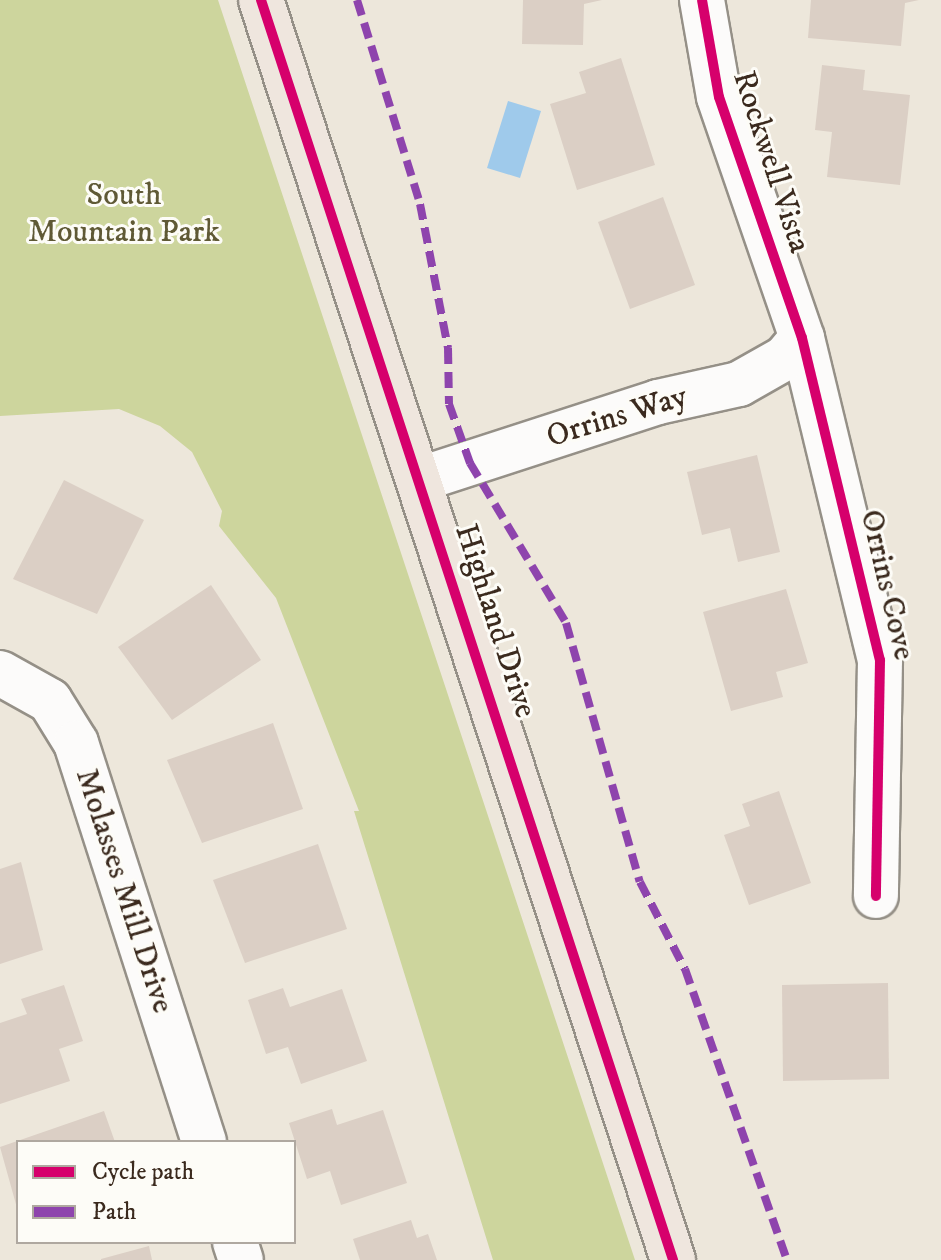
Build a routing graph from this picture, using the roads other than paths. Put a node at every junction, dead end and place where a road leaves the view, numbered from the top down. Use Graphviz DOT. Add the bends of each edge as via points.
graph roads {
  1 [pos="261,0"];
  2 [pos="702,0"];
  3 [pos="802,338"];
  4 [pos="421,479"];
  5 [pos="0,673"];
  6 [pos="876,896"];
  7 [pos="203,1140"];
  8 [pos="673,1260"];
  1 -- 4 [label="main road, Highland Drive"];
  2 -- 3 [label="street, Rockwell Vista" via="719,97"];
  3 -- 4 [label="street, Orrins Way" via="785,358 739,384 658,402"];
  3 -- 6 [label="street, Orrins Cove" via="880,660"];
  4 -- 8 [label="main road, Highland Drive"];
  5 -- 7 [label="street, Molasses Mill Drive" via="50,701 76,743"];
}
